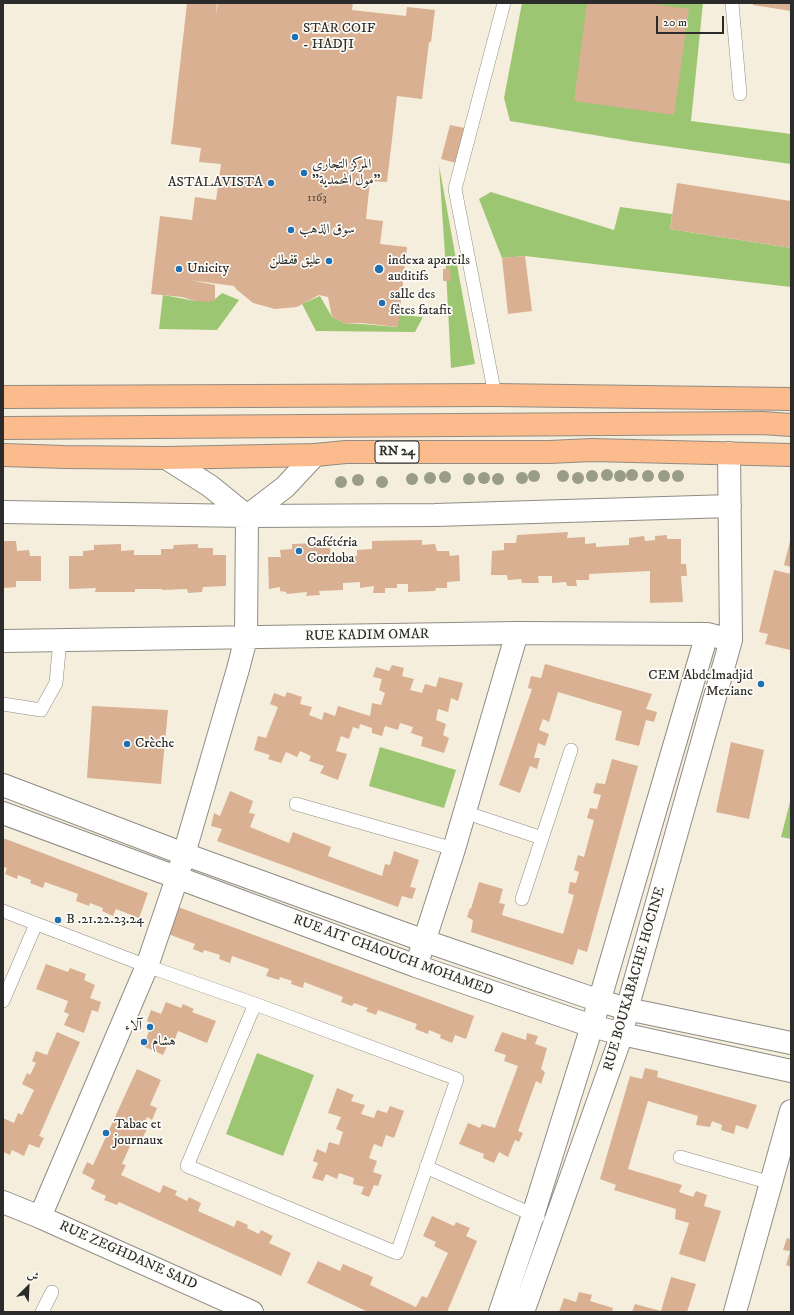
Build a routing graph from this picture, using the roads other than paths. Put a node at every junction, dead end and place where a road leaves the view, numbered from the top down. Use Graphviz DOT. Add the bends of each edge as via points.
graph roads {
  1 [pos="504,3"];
  2 [pos="732,3"];
  3 [pos="740,94"];
  4 [pos="495,395"];
  5 [pos="3,397"];
  6 [pos="791,399"];
  7 [pos="791,425"];
  8 [pos="3,428"];
  9 [pos="729,453"];
  10 [pos="3,455"];
  11 [pos="315,455"];
  12 [pos="791,455"];
  13 [pos="166,458"];
  14 [pos="730,506"];
  15 [pos="3,512"];
  16 [pos="247,516"];
  17 [pos="517,632"];
  18 [pos="707,634"];
  19 [pos="246,638"];
  20 [pos="60,640"];
  21 [pos="731,640"];
  22 [pos="3,641"];
  23 [pos="3,704"];
  24 [pos="571,750"];
  25 [pos="3,785"];
  26 [pos="296,804"];
  27 [pos="464,812"];
  28 [pos="3,813"];
  29 [pos="542,838"];
  30 [pos="454,849"];
  31 [pos="184,854"];
  32 [pos="177,878"];
  33 [pos="522,899"];
  34 [pos="3,911"];
  35 [pos="36,924"];
  36 [pos="425,940"];
  37 [pos="147,966"];
  38 [pos="416,966"];
  39 [pos="3,1001"];
  40 [pos="600,1001"];
  41 [pos="255,1004"];
  42 [pos="627,1009"];
  43 [pos="592,1026"];
  44 [pos="622,1034"];
  45 [pos="791,1043"];
  46 [pos="791,1071"];
  47 [pos="791,1111"];
  48 [pos="786,1149"];
  49 [pos="680,1157"];
  50 [pos="426,1167"];
  51 [pos="771,1184"];
  52 [pos="3,1202"];
  53 [pos="533,1215"];
  54 [pos="40,1217"];
  55 [pos="554,1224"];
  56 [pos="52,1292"];
  57 [pos="42,1312"];
  58 [pos="252,1312"];
  59 [pos="500,1312"];
  60 [pos="523,1312"];
  61 [pos="735,1312"];
  1 -- 4 [label="lane" via="455,189"];
  2 -- 3 [label="lane"];
  4 -- 5 [label="main road"];
  4 -- 6 [label="main road"];
  7 -- 8 [label="main road, RN 24" via="754,423"];
  9 -- 11 [label="main road, RN 24" via="592,450 346,452"];
  9 -- 12 [label="main road, RN 24"];
  9 -- 14 [label="street, RUE BOUKABACHE HOCINE"];
  10 -- 13 [label="main road, RN 24"];
  11 -- 13 [label="main road, RN 24"];
  11 -- 16 [label="street" via="285,487"];
  13 -- 16 [label="street" via="210,486"];
  14 -- 16 [label="street" via="435,515"];
  14 -- 21 [label="street, RUE BOUKABACHE HOCINE"];
  15 -- 16 [label="street"];
  16 -- 19 [label="street"];
  17 -- 18 [label="street, RUE KADIM OMAR"];
  17 -- 19 [label="street, RUE KADIM OMAR"];
  17 -- 27 [label="street"];
  18 -- 21 [label="street, RUE KADIM OMAR"];
  18 -- 40 [label="street"];
  19 -- 20 [label="street, RUE KADIM OMAR"];
  19 -- 31 [label="street"];
  20 -- 22 [label="street, RUE KADIM OMAR"];
  20 -- 23 [label="lane" via="56,683 40,710"];
  21 -- 42 [label="street, RUE BOUKABACHE HOCINE"];
  24 -- 29 [label="lane"];
  25 -- 31 [label="street"];
  26 -- 30 [label="lane"];
  27 -- 29 [label="lane"];
  27 -- 30 [label="street"];
  28 -- 32 [label="street, RUE AIT CHAOUCH MOHAMED"];
  29 -- 33 [label="lane"];
  30 -- 36 [label="street"];
  31 -- 32 [label="street"];
  31 -- 36 [label="street"];
  32 -- 37 [label="street"];
  32 -- 38 [label="street, RUE AIT CHAOUCH MOHAMED"];
  34 -- 35 [label="lane"];
  35 -- 37 [label="lane"];
  35 -- 39 [label="lane"];
  36 -- 38 [label="street"];
  36 -- 40 [label="street"];
  37 -- 41 [label="lane"];
  37 -- 54 [label="street"];
  38 -- 43 [label="street, RUE AIT CHAOUCH MOHAMED"];
  40 -- 42 [label="street"];
  40 -- 43 [label="street"];
  41 -- 50 [label="lane" via="457,1079"];
  41 -- 50 [label="lane" via="188,1166 397,1253"];
  42 -- 44 [label="street, RUE BOUKABACHE HOCINE"];
  42 -- 45 [label="street"];
  43 -- 44 [label="street, RUE AIT CHAOUCH MOHAMED"];
  43 -- 53 [label="street"];
  44 -- 46 [label="street, RUE AIT CHAOUCH MOHAMED"];
  44 -- 55 [label="street, RUE BOUKABACHE HOCINE"];
  47 -- 48 [label="street"];
  48 -- 51 [label="street"];
  49 -- 51 [label="lane"];
  50 -- 53 [label="lane"];
  51 -- 61 [label="street"];
  52 -- 54 [label="street, RUE ZEGHDANE SAID"];
  53 -- 55 [label="lane"];
  53 -- 59 [label="street"];
  54 -- 58 [label="street, RUE ZEGHDANE SAID"];
  55 -- 60 [label="street, RUE BOUKABACHE HOCINE"];
  56 -- 57 [label="lane"];
}
